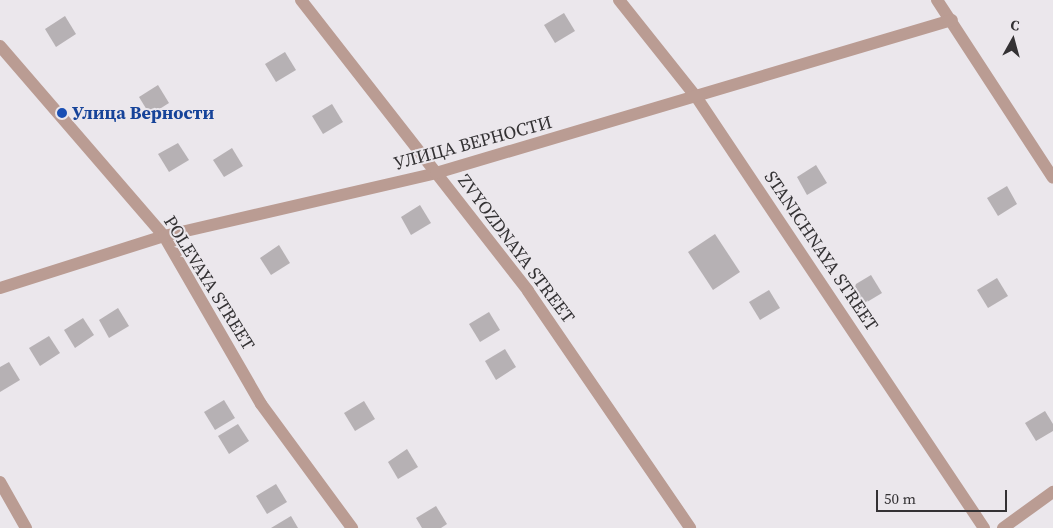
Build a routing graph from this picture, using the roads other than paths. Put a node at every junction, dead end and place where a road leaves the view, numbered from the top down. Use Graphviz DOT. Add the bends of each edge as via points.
graph roads {
  1 [pos="301,0"];
  2 [pos="619,0"];
  3 [pos="937,0"];
  4 [pos="952,20"];
  5 [pos="0,46"];
  6 [pos="697,98"];
  7 [pos="436,173"];
  8 [pos="1053,178"];
  9 [pos="164,236"];
  10 [pos="0,288"];
  11 [pos="0,482"];
  12 [pos="1053,492"];
  13 [pos="26,528"];
  14 [pos="352,528"];
  15 [pos="690,528"];
  16 [pos="984,528"];
  17 [pos="1003,528"];
  1 -- 7 [label="street, ZVYOZDNAYA STREET"];
  2 -- 6 [label="street, STANICHNAYA STREET"];
  3 -- 4 [label="street"];
  4 -- 6 [label="street, УЛИЦА ВЕРНОСТИ"];
  4 -- 8 [label="street"];
  5 -- 9 [label="street, POLEVAYA STREET"];
  6 -- 7 [label="street, УЛИЦА ВЕРНОСТИ"];
  6 -- 16 [label="street, STANICHNAYA STREET"];
  7 -- 9 [label="street, УЛИЦА ВЕРНОСТИ"];
  7 -- 15 [label="street, ZVYOZDNAYA STREET" via="528,291"];
  9 -- 10 [label="street, УЛИЦА ВЕРНОСТИ"];
  9 -- 14 [label="street, POLEVAYA STREET" via="261,404"];
  11 -- 13 [label="street"];
  12 -- 17 [label="street"];
}
